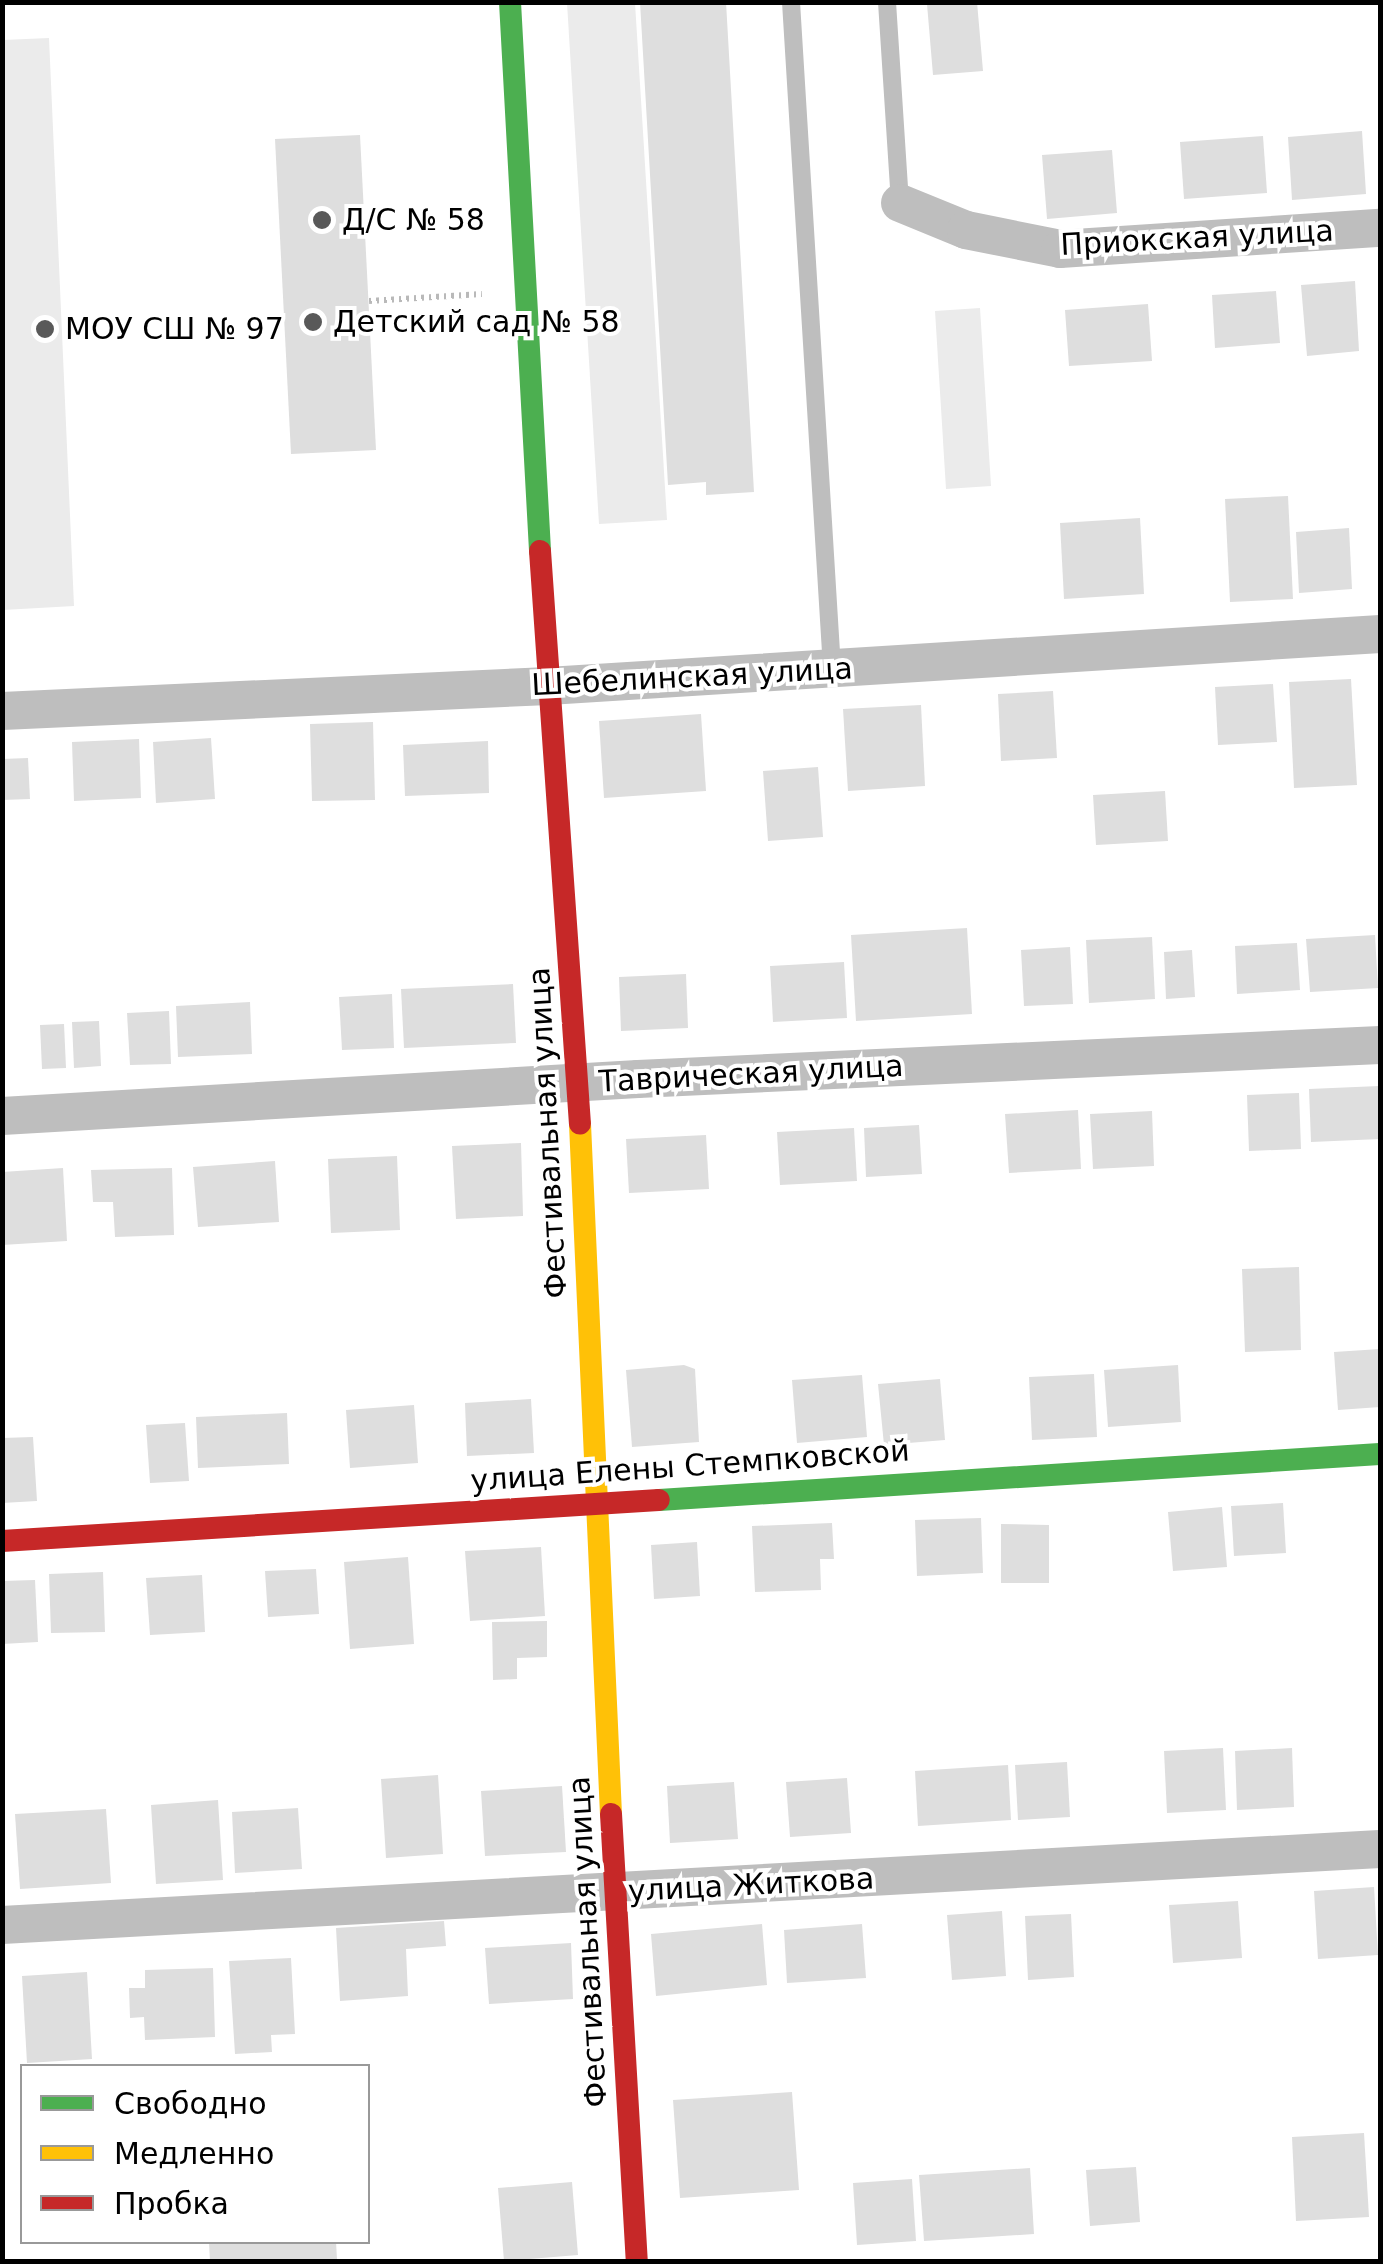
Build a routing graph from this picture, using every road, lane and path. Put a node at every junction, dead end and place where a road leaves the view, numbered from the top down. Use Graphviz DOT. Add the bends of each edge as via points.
graph roads {
  1 [pos="510,2"];
  2 [pos="791,2"];
  3 [pos="887,2"];
  4 [pos="900,202"];
  5 [pos="1380,228"];
  6 [pos="526,292"];
  7 [pos="369,301"];
  8 [pos="1380,634"];
  9 [pos="832,668"];
  10 [pos="548,686"];
  11 [pos="2,711"];
  12 [pos="1380,1044"];
  13 [pos="578,1082"];
  14 [pos="2,1116"];
  15 [pos="1380,1454"];
  16 [pos="596,1501"];
  17 [pos="2,1542"];
  18 [pos="1380,1849"];
  19 [pos="614,1893"];
  20 [pos="2,1925"];
  21 [pos="637,2262"];
  1 -- 6 [label="street, Фестивальная улица"];
  2 -- 9 [label="lane"];
  3 -- 4 [label="lane"];
  4 -- 5 [label="street, Приокская улица" via="966,230 1060,249"];
  6 -- 7 [label="path"];
  6 -- 10 [label="street, Фестивальная улица"];
  8 -- 9 [label="street, Шебелинская улица"];
  9 -- 10 [label="street, Шебелинская улица"];
  10 -- 11 [label="street, Шебелинская улица"];
  10 -- 13 [label="street, Фестивальная улица"];
  12 -- 13 [label="street, Таврическая улица"];
  13 -- 14 [label="street, Таврическая улица"];
  13 -- 16 [label="street, Фестивальная улица"];
  15 -- 16 [label="street, улица Елены Стемпковской"];
  16 -- 17 [label="street, улица Елены Стемпковской"];
  16 -- 19 [label="street, Фестивальная улица"];
  18 -- 19 [label="street, улица Житкова"];
  19 -- 20 [label="street, улица Житкова"];
  19 -- 21 [label="street, Фестивальная улица"];
}
